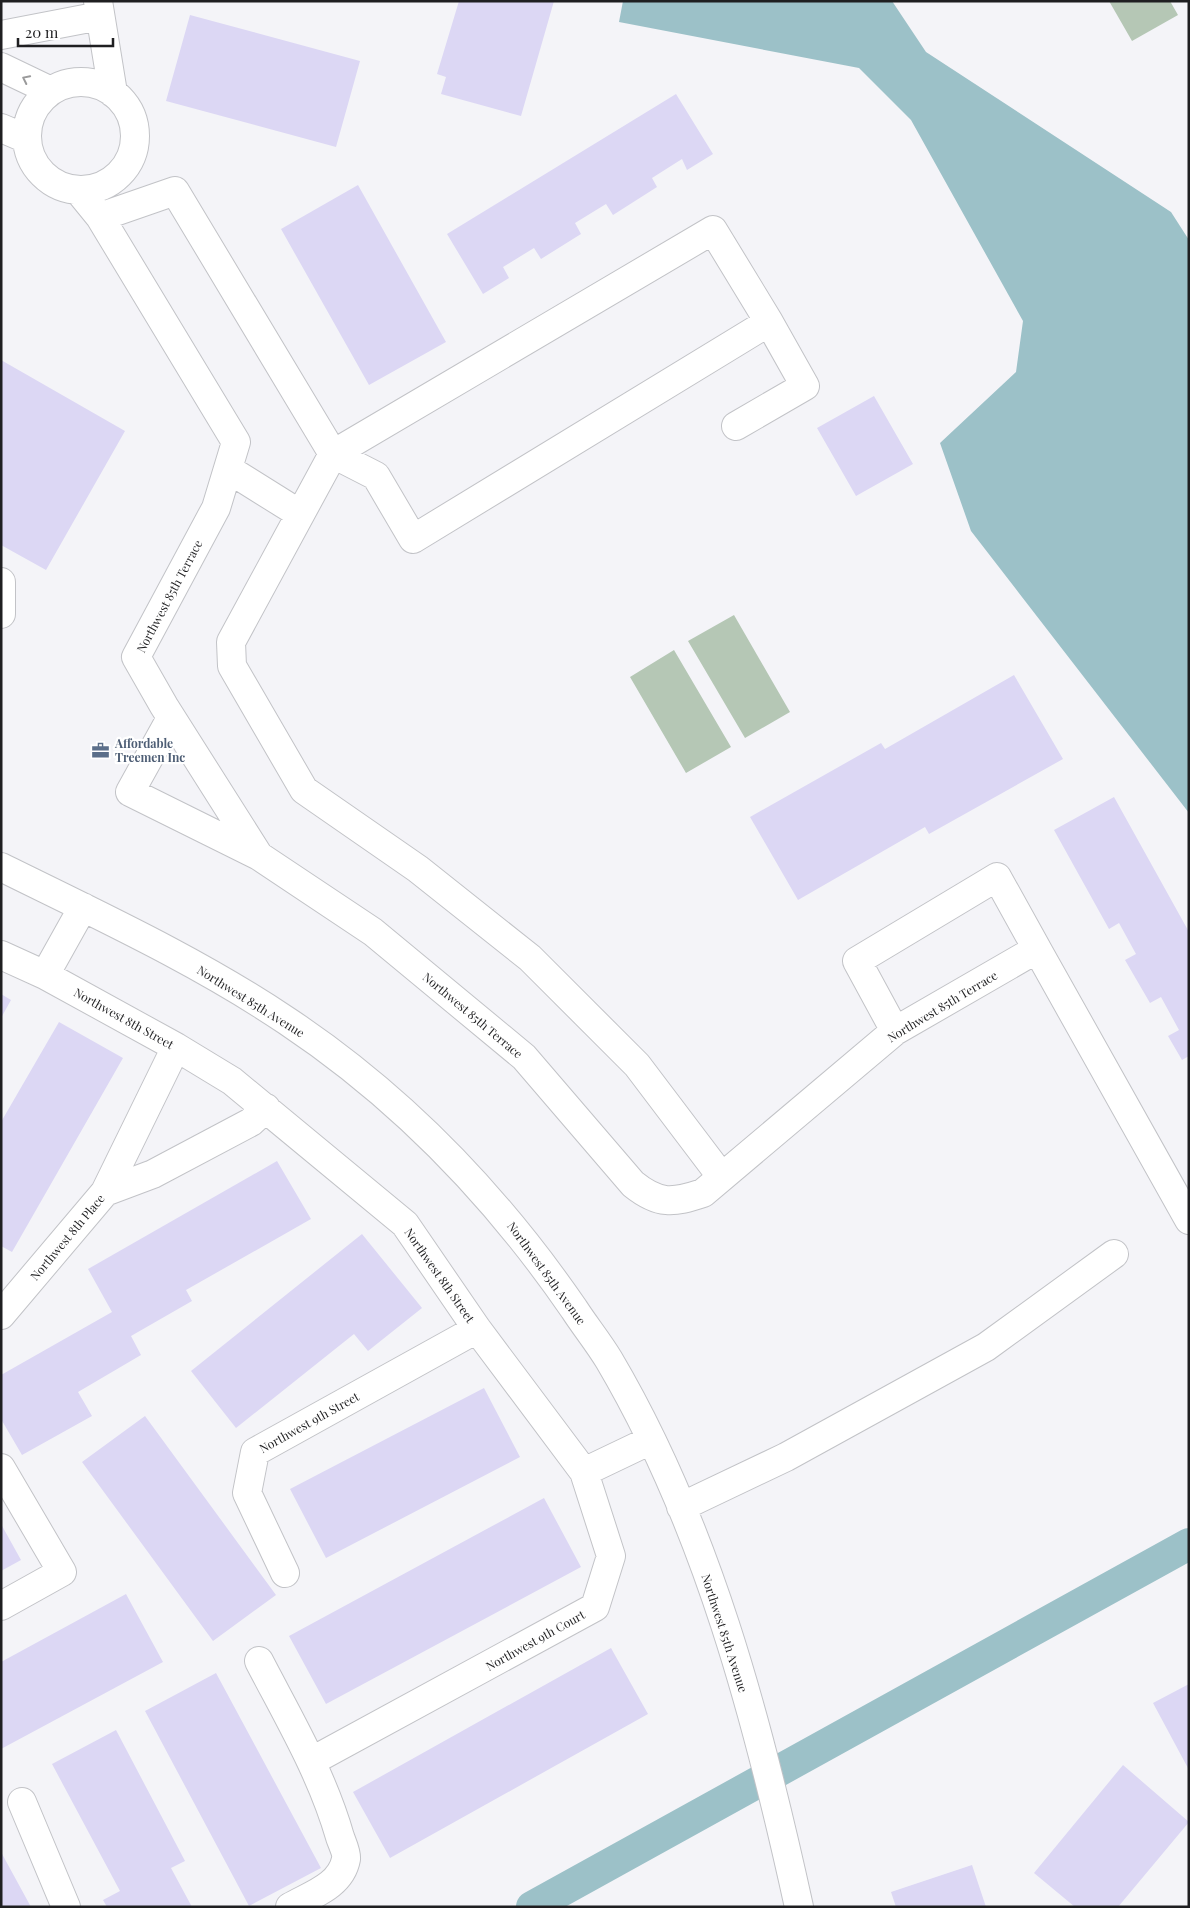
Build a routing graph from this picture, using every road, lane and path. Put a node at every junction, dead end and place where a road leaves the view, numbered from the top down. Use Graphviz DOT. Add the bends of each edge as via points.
graph roads {
  1 [pos="99,9"];
  2 [pos="1,36"];
  3 [pos="1,67"];
  4 [pos="51,91"];
  5 [pos="113,93"];
  6 [pos="1,128"];
  7 [pos="27,139"];
  8 [pos="78,190"];
  9 [pos="100,217"];
  10 [pos="769,322"];
  11 [pos="736,426"];
  12 [pos="333,454"];
  13 [pos="228,469"];
  14 [pos="300,514"];
  15 [pos="1,582"];
  16 [pos="1,614"];
  17 [pos="171,718"];
  18 [pos="259,856"];
  19 [pos="1,867"];
  20 [pos="83,907"];
  21 [pos="1038,949"];
  22 [pos="1,955"];
  23 [pos="46,975"];
  24 [pos="895,1031"];
  25 [pos="176,1047"];
  26 [pos="266,1108"];
  27 [pos="721,1176"];
  28 [pos="105,1192"];
  29 [pos="1189,1220"];
  30 [pos="1114,1254"];
  31 [pos="1,1315"];
  32 [pos="477,1329"];
  33 [pos="651,1440"];
  34 [pos="1,1468"];
  35 [pos="584,1472"];
  36 [pos="681,1507"];
  37 [pos="286,1573"];
  38 [pos="1,1606"];
  39 [pos="259,1661"];
  40 [pos="312,1761"];
  41 [pos="22,1802"];
  42 [pos="66,1907"];
  43 [pos="290,1907"];
  44 [pos="799,1907"];
  1 -- 2 [label="street"];
  1 -- 5 [label="street"];
  4 -- 3 [label="street, one-way"];
  4 -- 5 [label="street" via="66,84 82,82 98,85"];
  4 -- 7 [label="street" via="32,112"];
  5 -- 8 [label="street" via="133,120 132,154 124,169 111,181 96,188"];
  6 -- 7 [label="street"];
  7 -- 8 [label="street" via="37,169 62,187"];
  8 -- 9 [label="street, Northwest 85th Terrace"];
  9 -- 12 [label="street" via="175,191"];
  9 -- 13 [label="street, Northwest 85th Terrace" via="236,442"];
  10 -- 11 [label="street" via="805,386"];
  10 -- 12 [label="street" via="414,539 376,476"];
  10 -- 12 [label="street" via="713,230"];
  12 -- 14 [label="street"];
  13 -- 14 [label="street"];
  13 -- 17 [label="street, Northwest 85th Terrace" via="216,508 136,657"];
  14 -- 27 [label="street" via="231,642 232,666 304,790 418,869 530,958 637,1065"];
  15 -- 16 [label="street"];
  17 -- 18 [label="street, Northwest 85th Terrace"];
  17 -- 18 [label="street" via="130,792"];
  18 -- 27 [label="street, Northwest 85th Terrace" via="373,932 524,1057 633,1184 650,1197 679,1201 703,1193"];
  19 -- 20 [label="street, Northwest 85th Avenue"];
  20 -- 23 [label="street"];
  20 -- 33 [label="street, Northwest 85th Avenue" via="221,980 288,1022 352,1069 436,1143 505,1216 552,1277 609,1360"];
  21 -- 24 [label="street, Northwest 85th Terrace"];
  21 -- 24 [label="street" via="997,877 857,961"];
  21 -- 29 [label="street"];
  22 -- 23 [label="street, Northwest 8th Street"];
  23 -- 25 [label="street, Northwest 8th Street"];
  24 -- 27 [label="street, Northwest 85th Terrace"];
  25 -- 26 [label="street, Northwest 8th Street" via="232,1081"];
  25 -- 28 [label="street, Northwest 8th Place"];
  26 -- 28 [label="street" via="251,1122 153,1174"];
  26 -- 32 [label="street, Northwest 8th Street" via="405,1224"];
  28 -- 31 [label="street, Northwest 8th Place"];
  30 -- 36 [label="street" via="986,1347 786,1457"];
  32 -- 35 [label="street, Northwest 8th Street"];
  32 -- 37 [label="street, Northwest 9th Street" via="254,1452 247,1492"];
  33 -- 35 [label="street"];
  33 -- 36 [label="street, Northwest 85th Avenue"];
  34 -- 38 [label="street" via="62,1572"];
  35 -- 40 [label="street, Northwest 9th Court" via="610,1556 595,1607"];
  36 -- 44 [label="street, Northwest 85th Avenue" via="712,1588 741,1679 780,1819"];
  39 -- 40 [label="street"];
  40 -- 43 [label="street" via="332,1809 346,1858 332,1884"];
  41 -- 42 [label="street"];
}
